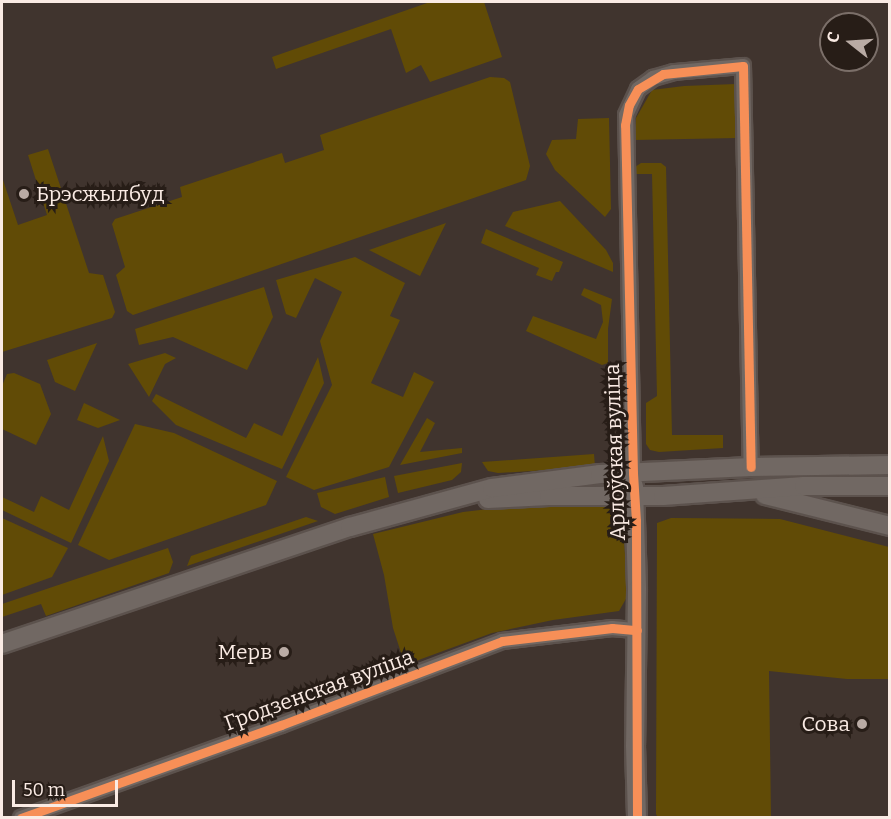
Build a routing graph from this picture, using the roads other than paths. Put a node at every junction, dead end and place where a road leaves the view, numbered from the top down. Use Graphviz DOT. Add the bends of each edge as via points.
graph roads {
  1 [pos="890,465"];
  2 [pos="751,467"];
  3 [pos="633,473"];
  4 [pos="890,486"];
  5 [pos="746,490"];
  6 [pos="634,496"];
  7 [pos="442,502"];
  8 [pos="890,526"];
  9 [pos="637,630"];
  10 [pos="2,644"];
  11 [pos="21,818"];
  12 [pos="637,818"];
  1 -- 2 [label="main road"];
  2 -- 3 [label="main road"];
  2 -- 3 [label="street, Арлоўская вуліца" via="744,66 663,74 638,89 629,105 625,125"];
  3 -- 6 [label="main road, Арлоўская вуліца"];
  3 -- 7 [label="main road" via="492,488"];
  4 -- 5 [label="main road"];
  5 -- 6 [label="main road"];
  5 -- 8 [label="main road"];
  6 -- 7 [label="main road"];
  6 -- 9 [label="main road, Арлоўская вуліца"];
  7 -- 10 [label="main road" via="350,527"];
  9 -- 11 [label="street, Гродзенская вуліца" via="612,628 502,641"];
  9 -- 12 [label="main road, Арлоўская вуліца"];
}
